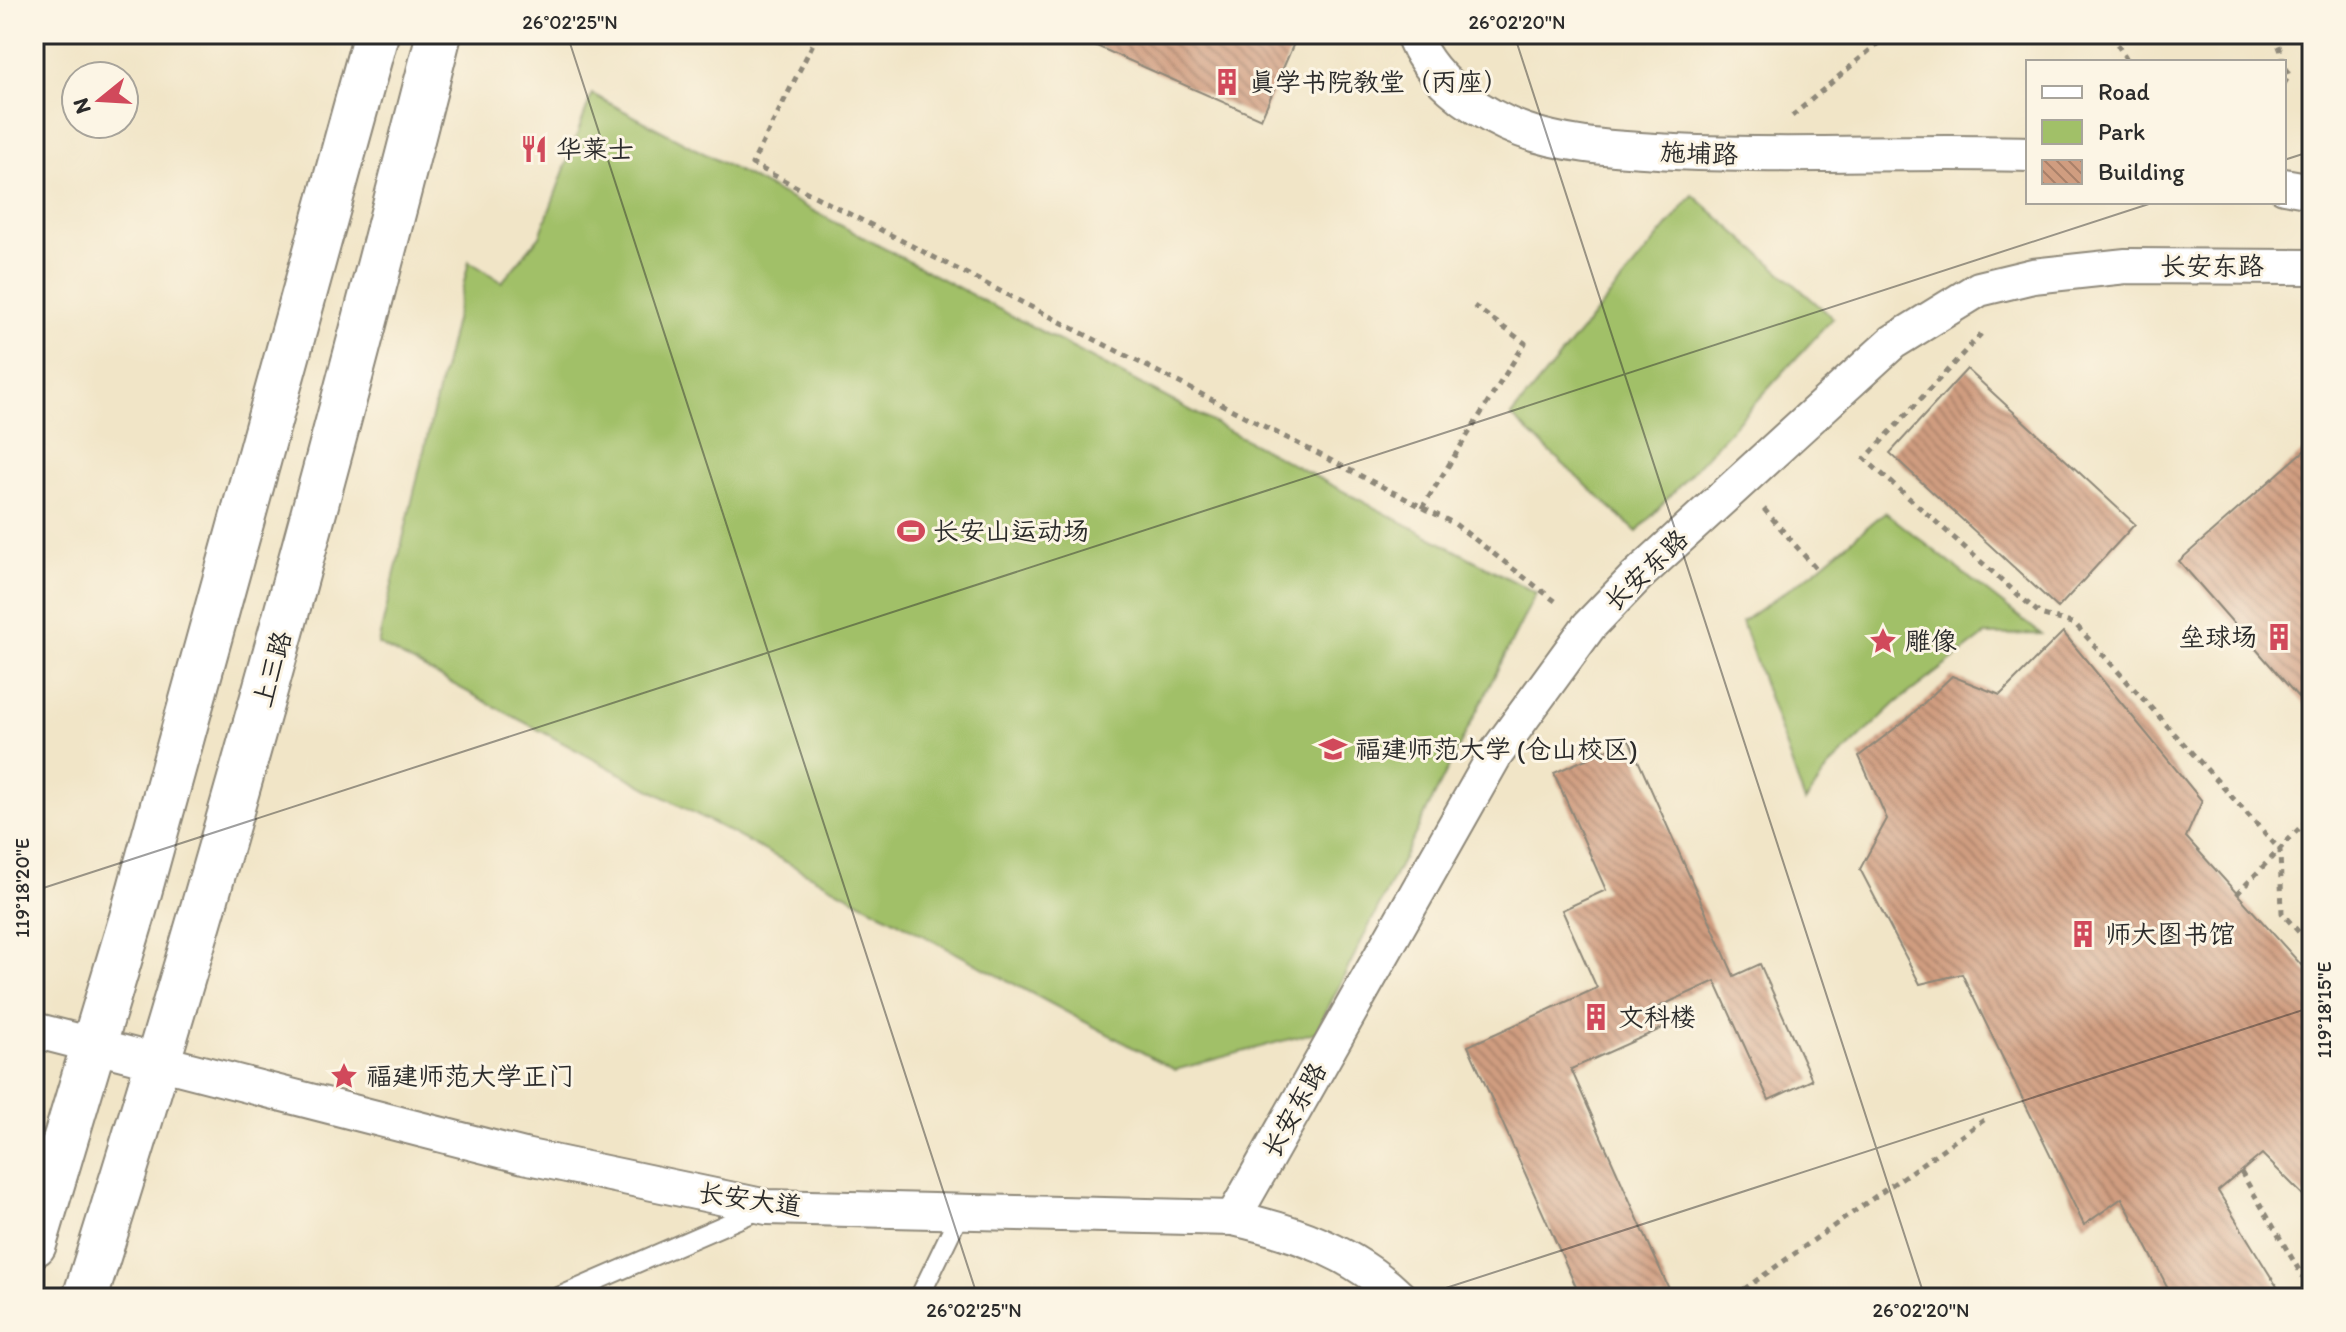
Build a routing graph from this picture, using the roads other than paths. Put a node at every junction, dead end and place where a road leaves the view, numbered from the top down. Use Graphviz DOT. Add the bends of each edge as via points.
graph roads {
  1 [pos="439,34"];
  2 [pos="1413,34"];
  3 [pos="373,35"];
  4 [pos="2026,154"];
  5 [pos="2286,186"];
  6 [pos="2312,191"];
  7 [pos="2312,267"];
  8 [pos="34,1030"];
  9 [pos="95,1047"];
  10 [pos="157,1061"];
  11 [pos="767,1207"];
  12 [pos="960,1213"];
  13 [pos="1233,1218"];
  14 [pos="34,1244"];
  15 [pos="85,1298"];
  16 [pos="556,1298"];
  17 [pos="919,1298"];
  18 [pos="1400,1298"];
  1 -- 10 [label="main road, 上三路" via="283,633"];
  2 -- 4 [label="street, 施埔路" via="1426,59 1456,91 1509,125 1597,145 1750,155"];
  3 -- 9 [label="main road"];
  5 -- 6 [label="street"];
  7 -- 13 [label="street, 长安东路" via="2126,266 2033,276 1979,289 1893,342 1589,626 1495,755"];
  8 -- 9 [label="street, 长安大道"];
  9 -- 10 [label="street, 长安大道"];
  9 -- 14 [label="main road"];
  10 -- 11 [label="street, 长安大道" via="524,1156"];
  10 -- 15 [label="main road, 上三路"];
  11 -- 12 [label="street, 长安大道"];
  11 -- 16 [label="lane"];
  12 -- 13 [label="street, 长安大道"];
  12 -- 17 [label="lane"];
  13 -- 18 [label="street, 长安大道" via="1329,1247"];
}
